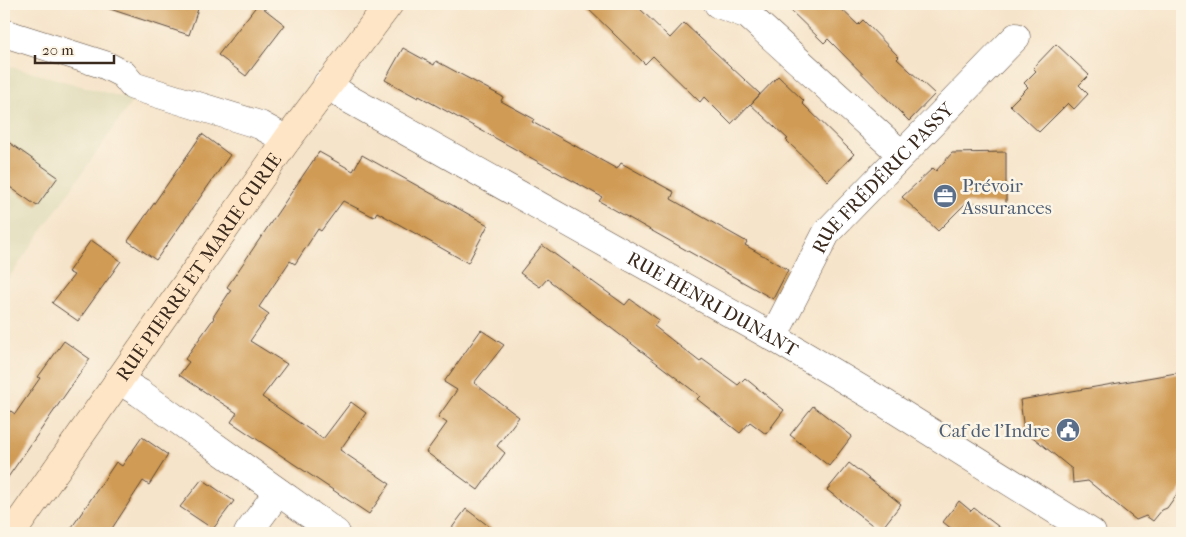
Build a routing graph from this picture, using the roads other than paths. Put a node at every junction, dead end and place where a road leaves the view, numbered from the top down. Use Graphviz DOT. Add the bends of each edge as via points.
graph roads {
  1 [pos="388,4"];
  2 [pos="718,4"];
  3 [pos="4,33"];
  4 [pos="1016,37"];
  5 [pos="327,84"];
  6 [pos="287,140"];
  7 [pos="902,154"];
  8 [pos="773,337"];
  9 [pos="118,380"];
  10 [pos="278,492"];
  11 [pos="12,533"];
  12 [pos="248,533"];
  13 [pos="336,533"];
  14 [pos="1092,533"];
  1 -- 5 [label="street, RUE PIERRE ET MARIE CURIE"];
  2 -- 7 [label="street" via="748,15"];
  3 -- 6 [label="street" via="106,65 123,74 133,86 260,125"];
  4 -- 7 [label="street, RUE FRÉDÉRIC PASSY"];
  5 -- 6 [label="street, RUE PIERRE ET MARIE CURIE"];
  5 -- 8 [label="street, RUE HENRI DUNANT"];
  6 -- 9 [label="street, RUE PIERRE ET MARIE CURIE"];
  7 -- 8 [label="street, RUE FRÉDÉRIC PASSY" via="827,232"];
  8 -- 14 [label="street, RUE HENRI DUNANT"];
  9 -- 10 [label="street" via="140,392"];
  9 -- 11 [label="street, RUE PIERRE ET MARIE CURIE"];
  10 -- 12 [label="street"];
  10 -- 13 [label="street"];
}
